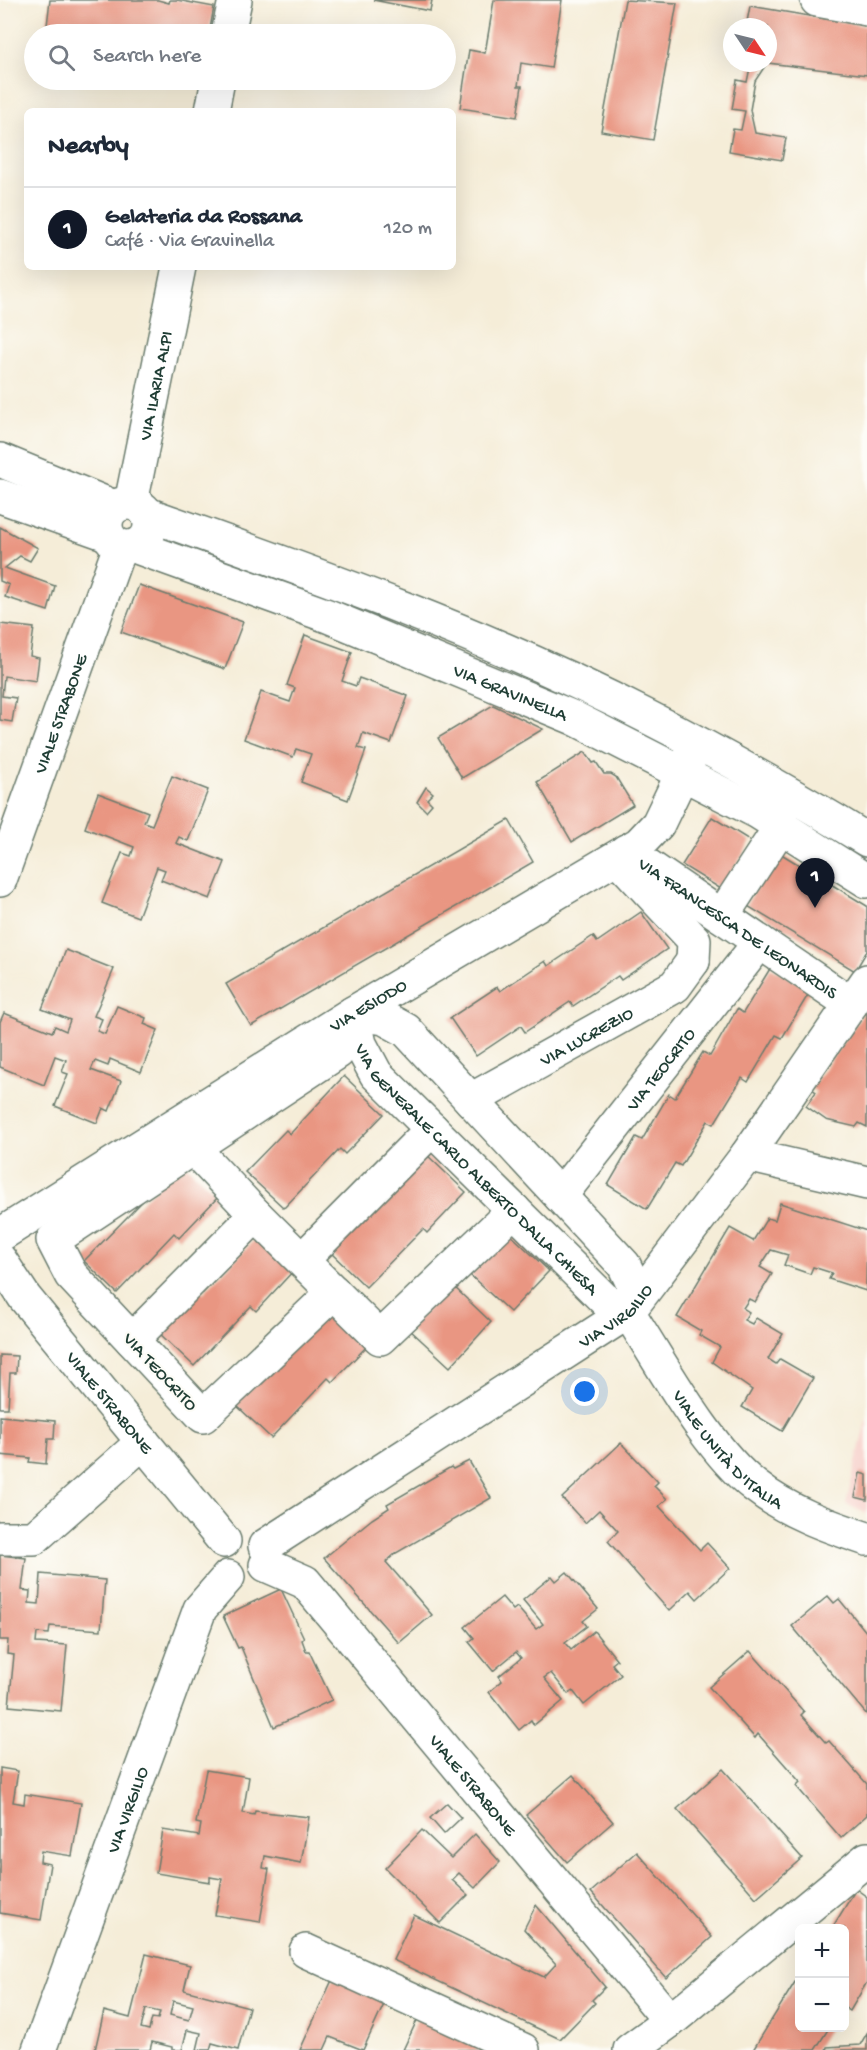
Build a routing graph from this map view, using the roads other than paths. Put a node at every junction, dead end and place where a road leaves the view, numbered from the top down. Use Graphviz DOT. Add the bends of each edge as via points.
graph roads {
  1 [pos="235,0"];
  2 [pos="817,0"];
  3 [pos="867,9"];
  4 [pos="230,24"];
  5 [pos="216,90"];
  6 [pos="213,108"];
  7 [pos="178,270"];
  8 [pos="0,460"];
  9 [pos="0,496"];
  10 [pos="126,525"];
  11 [pos="697,743"];
  12 [pos="682,772"];
  13 [pos="781,826"];
  14 [pos="867,840"];
  15 [pos="621,854"];
  16 [pos="0,880"];
  17 [pos="867,881"];
  18 [pos="722,916"];
  19 [pos="760,942"];
  20 [pos="693,962"];
  21 [pos="724,988"];
  22 [pos="859,993"];
  23 [pos="353,1013"];
  24 [pos="338,1052"];
  25 [pos="471,1100"];
  26 [pos="432,1129"];
  27 [pos="193,1148"];
  28 [pos="747,1155"];
  29 [pos="867,1183"];
  30 [pos="560,1196"];
  31 [pos="514,1210"];
  32 [pos="256,1215"];
  33 [pos="0,1235"];
  34 [pos="53,1240"];
  35 [pos="0,1260"];
  36 [pos="302,1260"];
  37 [pos="334,1292"];
  38 [pos="628,1312"];
  39 [pos="132,1340"];
  40 [pos="143,1442"];
  41 [pos="0,1538"];
  42 [pos="867,1539"];
  43 [pos="224,1541"];
  44 [pos="265,1555"];
  45 [pos="228,1577"];
  46 [pos="867,1859"];
  47 [pos="306,1951"];
  48 [pos="671,2035"];
  49 [pos="39,2050"];
  50 [pos="523,2050"];
  51 [pos="630,2050"];
  1 -- 4 [label="street"];
  2 -- 3 [label="street"];
  5 -- 6 [label="street"];
  7 -- 10 [label="street, VIA ILARIA ALPI"];
  8 -- 10 [label="street, VIA GRAVINELLA"];
  9 -- 10 [label="street, VIA GRAVINELLA"];
  10 -- 11 [label="street, VIA GRAVINELLA" via="386,601 540,665"];
  10 -- 12 [label="street, VIA GRAVINELLA" via="574,718"];
  10 -- 16 [label="street, VIALE STRABONE"];
  11 -- 12 [label="street, VIA ESIODO"];
  11 -- 14 [label="street, VIA GRAVINELLA"];
  12 -- 13 [label="street, VIA GRAVINELLA"];
  12 -- 15 [label="street, VIA ESIODO" via="658,824 639,844"];
  13 -- 17 [label="street, VIA GRAVINELLA"];
  13 -- 18 [label="street"];
  15 -- 18 [label="street, VIA FRANCESCA DE LEONARDIS"];
  15 -- 20 [label="street, VIA FRANCESCA DE LEONARDIS" via="694,940"];
  15 -- 23 [label="street, VIA ESIODO"];
  18 -- 19 [label="street, VIA FRANCESCA DE LEONARDIS"];
  19 -- 21 [label="street, VIA TEOCRITO"];
  19 -- 22 [label="street, VIA FRANCESCA DE LEONARDIS"];
  20 -- 21 [label="street"];
  20 -- 25 [label="street, VIA LUCREZIO" via="675,986"];
  21 -- 30 [label="street, VIA TEOCRITO"];
  22 -- 28 [label="street, VIA VIRGILIO"];
  23 -- 25 [label="street, VIA GENERALE CARLO ALBERTO DALLA CHIESA" via="384,1018 406,1030"];
  23 -- 26 [label="street, VIA GENERALE CARLO ALBERTO DALLA CHIESA" via="360,1044 376,1074"];
  23 -- 33 [label="street, VIA ESIODO"];
  24 -- 27 [label="street, VIA ESIODO"];
  25 -- 30 [label="street, VIA GENERALE CARLO ALBERTO DALLA CHIESA"];
  26 -- 31 [label="street, VIA GENERALE CARLO ALBERTO DALLA CHIESA"];
  26 -- 36 [label="street"];
  27 -- 32 [label="street"];
  27 -- 34 [label="street, VIA ESIODO"];
  28 -- 29 [label="street"];
  28 -- 38 [label="street, VIA VIRGILIO"];
  30 -- 38 [label="street, VIA GENERALE CARLO ALBERTO DALLA CHIESA" via="624,1265 633,1284"];
  31 -- 37 [label="street" via="380,1338"];
  31 -- 38 [label="street, VIA GENERALE CARLO ALBERTO DALLA CHIESA" via="606,1301"];
  32 -- 36 [label="street"];
  32 -- 39 [label="street"];
  34 -- 39 [label="street, VIA TEOCRITO" via="71,1275"];
  35 -- 40 [label="street, VIALE STRABONE" via="25,1298"];
  36 -- 37 [label="street"];
  37 -- 39 [label="street, VIA TEOCRITO" via="203,1416"];
  38 -- 42 [label="street, VIALE UNITÀ D'ITALIA" via="712,1441 755,1486 819,1523"];
  38 -- 44 [label="street, VIA VIRGILIO"];
  40 -- 41 [label="street" via="34,1538"];
  40 -- 43 [label="street, VIALE STRABONE"];
  43 -- 44 [label="street" via="237,1533 253,1535"];
  43 -- 45 [label="street" via="218,1553 219,1566"];
  44 -- 45 [label="street" via="257,1577 242,1582"];
  44 -- 48 [label="street, VIALE STRABONE" via="305,1582"];
  45 -- 49 [label="street, VIA VIRGILIO" via="200,1609"];
  46 -- 48 [label="street"];
  47 -- 50 [label="street"];
  48 -- 51 [label="street"];
}
